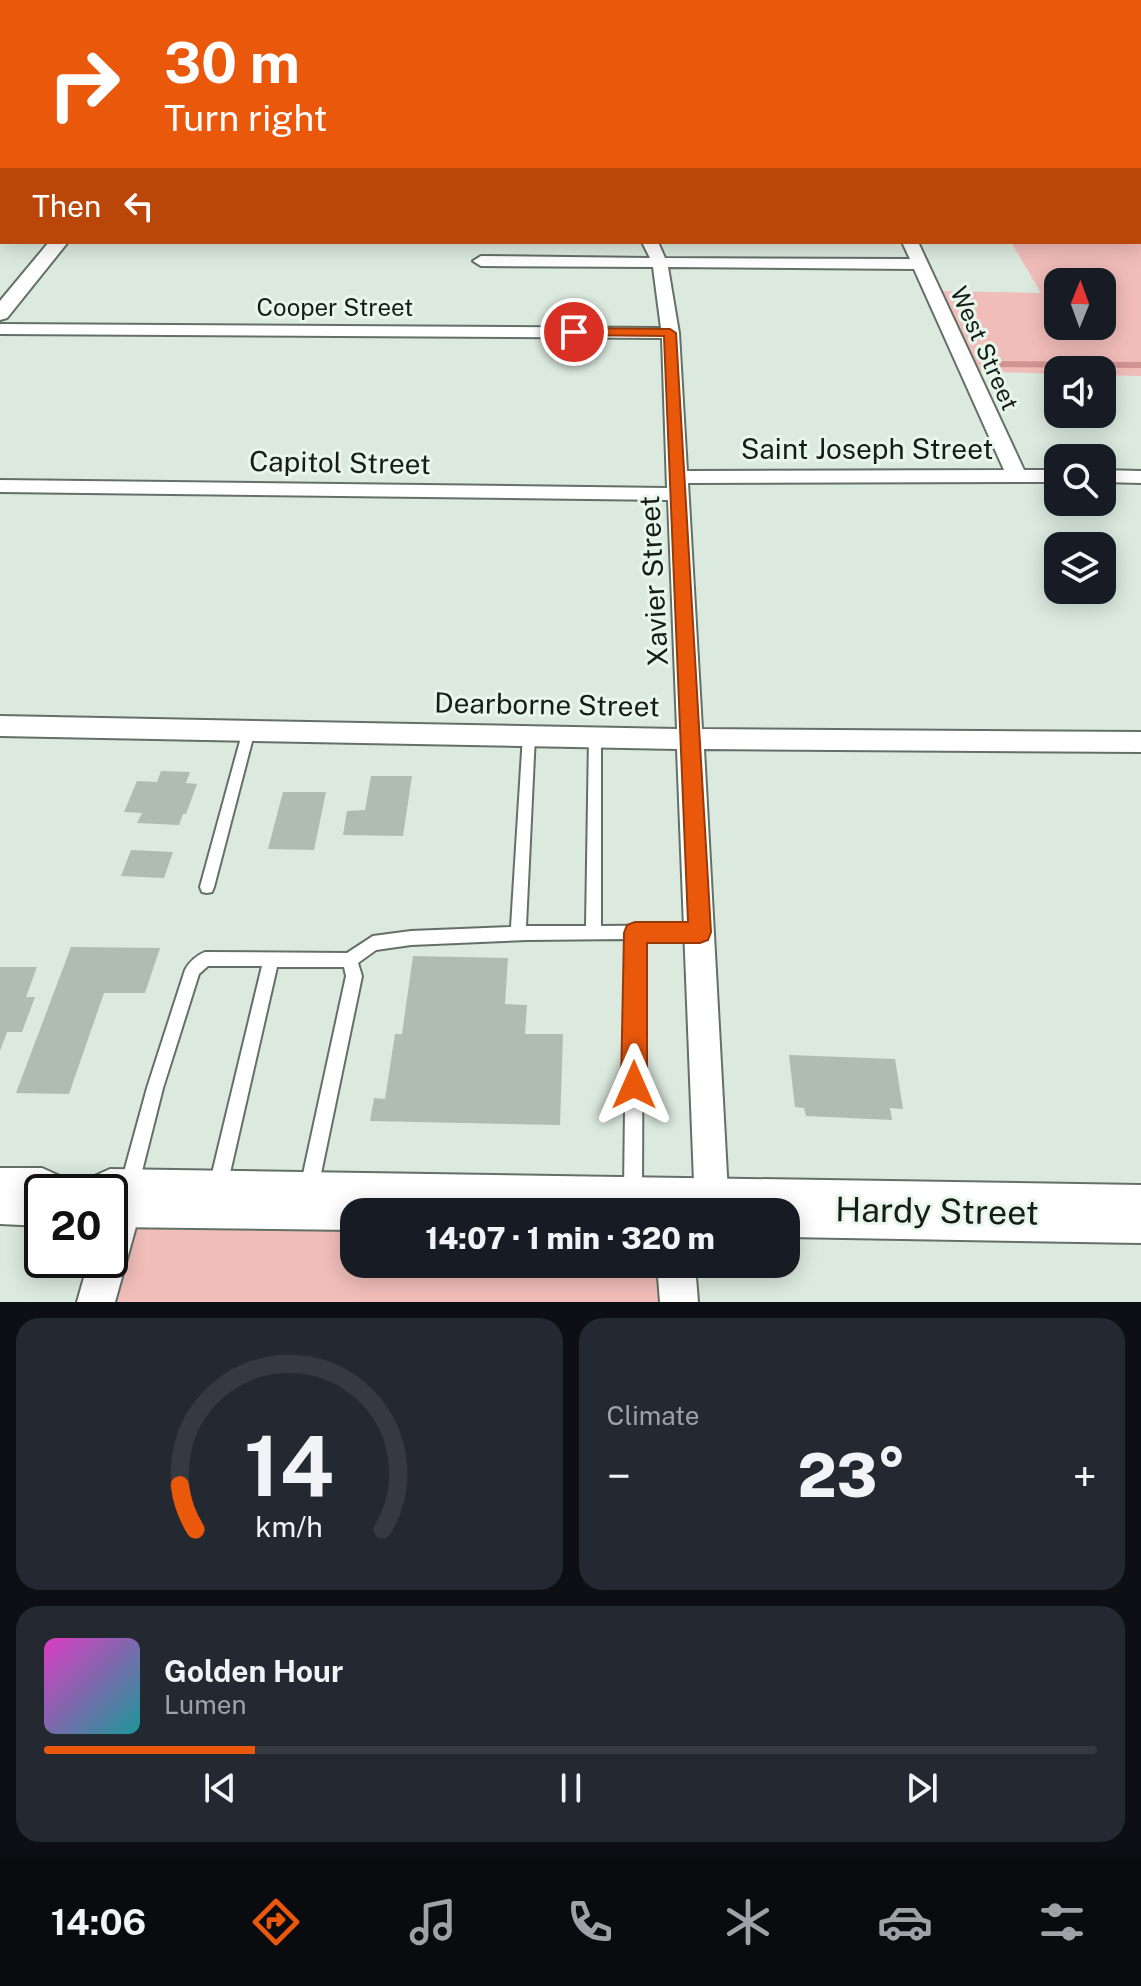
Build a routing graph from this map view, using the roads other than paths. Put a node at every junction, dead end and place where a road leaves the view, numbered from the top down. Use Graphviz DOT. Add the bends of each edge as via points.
graph roads {
  1 [pos="57,244"];
  2 [pos="911,244"];
  3 [pos="655,252"];
  4 [pos="481,261"];
  5 [pos="920,264"];
  6 [pos="0,314"];
  7 [pos="0,329"];
  8 [pos="670,333"];
  9 [pos="1016,475"];
  10 [pos="1044,476"];
  11 [pos="1116,476"];
  12 [pos="1141,477"];
  13 [pos="0,486"];
  14 [pos="678,486"];
  15 [pos="0,726"];
  16 [pos="249,730"];
  17 [pos="529,735"];
  18 [pos="595,737"];
  19 [pos="691,739"];
  20 [pos="1141,742"];
  21 [pos="207,887"];
  22 [pos="700,932"];
  23 [pos="593,933"];
  24 [pos="635,933"];
  25 [pos="518,934"];
  26 [pos="271,960"];
  27 [pos="352,968"];
  28 [pos="126,1174"];
  29 [pos="0,1196"];
  30 [pos="24,1197"];
  31 [pos="128,1198"];
  32 [pos="672,1198"];
  33 [pos="674,1198"];
  34 [pos="215,1200"];
  35 [pos="306,1201"];
  36 [pos="340,1202"];
  37 [pos="800,1210"];
  38 [pos="1141,1214"];
  39 [pos="103,1278"];
  40 [pos="677,1278"];
  41 [pos="96,1302"];
  42 [pos="679,1302"];
  1 -- 6 [label="street"];
  2 -- 5 [label="street, West Street"];
  3 -- 4 [label="street"];
  3 -- 5 [label="street"];
  3 -- 8 [label="street, Xavier Street"];
  5 -- 9 [label="street, West Street"];
  7 -- 8 [label="street, Cooper Street"];
  8 -- 14 [label="street, Xavier Street"];
  9 -- 10 [label="street, Saint Joseph Street"];
  9 -- 14 [label="street, Saint Joseph Street"];
  11 -- 12 [label="street"];
  13 -- 14 [label="street, Capitol Street"];
  14 -- 19 [label="street, Xavier Street"];
  15 -- 16 [label="street, Dearborne Street"];
  16 -- 17 [label="street, Dearborne Street"];
  16 -- 21 [label="lane"];
  17 -- 18 [label="street, Dearborne Street"];
  17 -- 25 [label="lane"];
  18 -- 19 [label="street, Dearborne Street"];
  18 -- 23 [label="lane"];
  19 -- 20 [label="street, Dearborne Street"];
  19 -- 22 [label="street, Xavier Street"];
  22 -- 24 [label="lane"];
  22 -- 33 [label="street, Xavier Street"];
  23 -- 24 [label="lane"];
  23 -- 25 [label="lane"];
  24 -- 32 [label="lane"];
  25 -- 27 [label="lane" via="373,943"];
  26 -- 27 [label="lane"];
  26 -- 28 [label="lane" via="205,959 193,970"];
  26 -- 34 [label="lane"];
  27 -- 35 [label="lane"];
  29 -- 30 [label="main road"];
  31 -- 34 [label="main road, Hardy Street"];
  34 -- 35 [label="main road, Hardy Street"];
  35 -- 36 [label="main road, Hardy Street"];
  37 -- 38 [label="main road, Hardy Street"];
  39 -- 41 [label="street"];
  40 -- 42 [label="street"];
}
